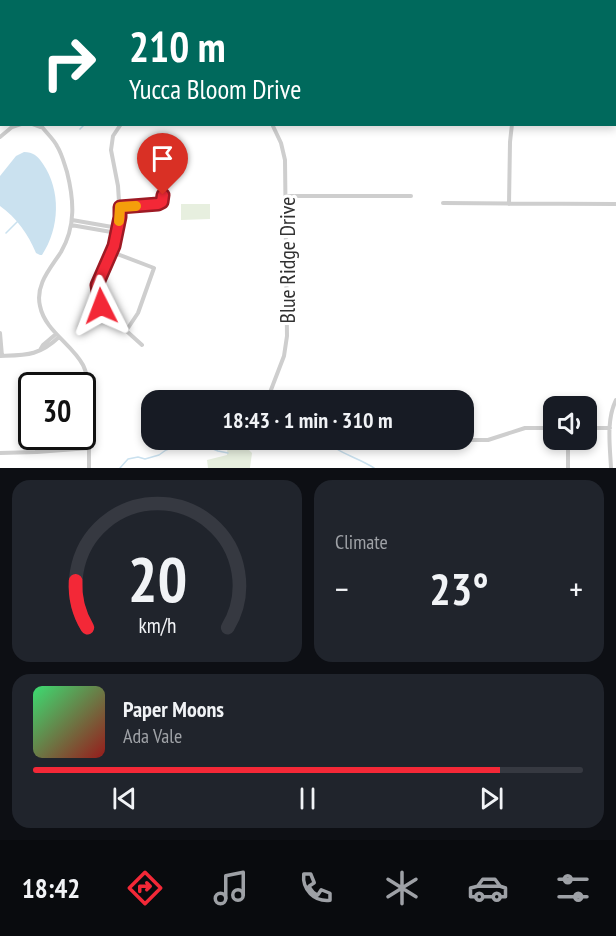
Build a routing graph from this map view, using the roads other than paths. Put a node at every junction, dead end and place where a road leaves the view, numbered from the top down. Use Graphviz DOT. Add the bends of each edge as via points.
graph roads {
  1 [pos="15,126"];
  2 [pos="38,126"];
  3 [pos="41,126"];
  4 [pos="120,126"];
  5 [pos="273,126"];
  6 [pos="512,126"];
  7 [pos="43,130"];
  8 [pos="1,136"];
  9 [pos="163,156"];
  10 [pos="286,196"];
  11 [pos="411,196"];
  12 [pos="443,204"];
  13 [pos="509,204"];
  14 [pos="616,204"];
  15 [pos="120,207"];
  16 [pos="71,223"];
  17 [pos="117,230"];
  18 [pos="112,252"];
  19 [pos="126,331"];
  20 [pos="0,333"];
  21 [pos="58,335"];
  22 [pos="142,345"];
  23 [pos="1,356"];
  24 [pos="85,372"];
  25 [pos="271,390"];
  26 [pos="616,400"];
  27 [pos="543,428"];
  28 [pos="597,428"];
  29 [pos="610,428"];
  30 [pos="474,440"];
  31 [pos="63,450"];
  32 [pos="89,450"];
  33 [pos="568,450"];
  34 [pos="37,452"];
  35 [pos="0,453"];
  36 [pos="89,468"];
  37 [pos="568,468"];
  38 [pos="610,468"];
  1 -- 8 [label="street"];
  2 -- 7 [label="street"];
  3 -- 7 [label="street"];
  4 -- 15 [label="street" via="111,150"];
  5 -- 10 [label="street, Blue Ridge Drive" via="285,160"];
  6 -- 13 [label="street"];
  7 -- 16 [label="street" via="56,143 66,168 72,193"];
  9 -- 15 [label="street" via="162,202"];
  10 -- 11 [label="street"];
  10 -- 25 [label="street, Blue Ridge Drive" via="287,336"];
  12 -- 13 [label="street"];
  13 -- 14 [label="street"];
  15 -- 17 [label="street"];
  16 -- 17 [label="street"];
  16 -- 21 [label="street" via="39,293 43,316"];
  17 -- 18 [label="street"];
  18 -- 19 [label="street" via="97,291 101,306"];
  18 -- 19 [label="street" via="154,268 138,313"];
  19 -- 22 [label="street"];
  20 -- 23 [label="street"];
  21 -- 23 [label="street" via="45,349 31,355"];
  21 -- 24 [label="street"];
  26 -- 29 [label="street"];
  27 -- 30 [label="street" via="525,428 488,440"];
  28 -- 29 [label="street"];
  29 -- 38 [label="street"];
  31 -- 34 [label="street"];
  32 -- 36 [label="street"];
  33 -- 37 [label="street"];
  34 -- 35 [label="street"];
}
